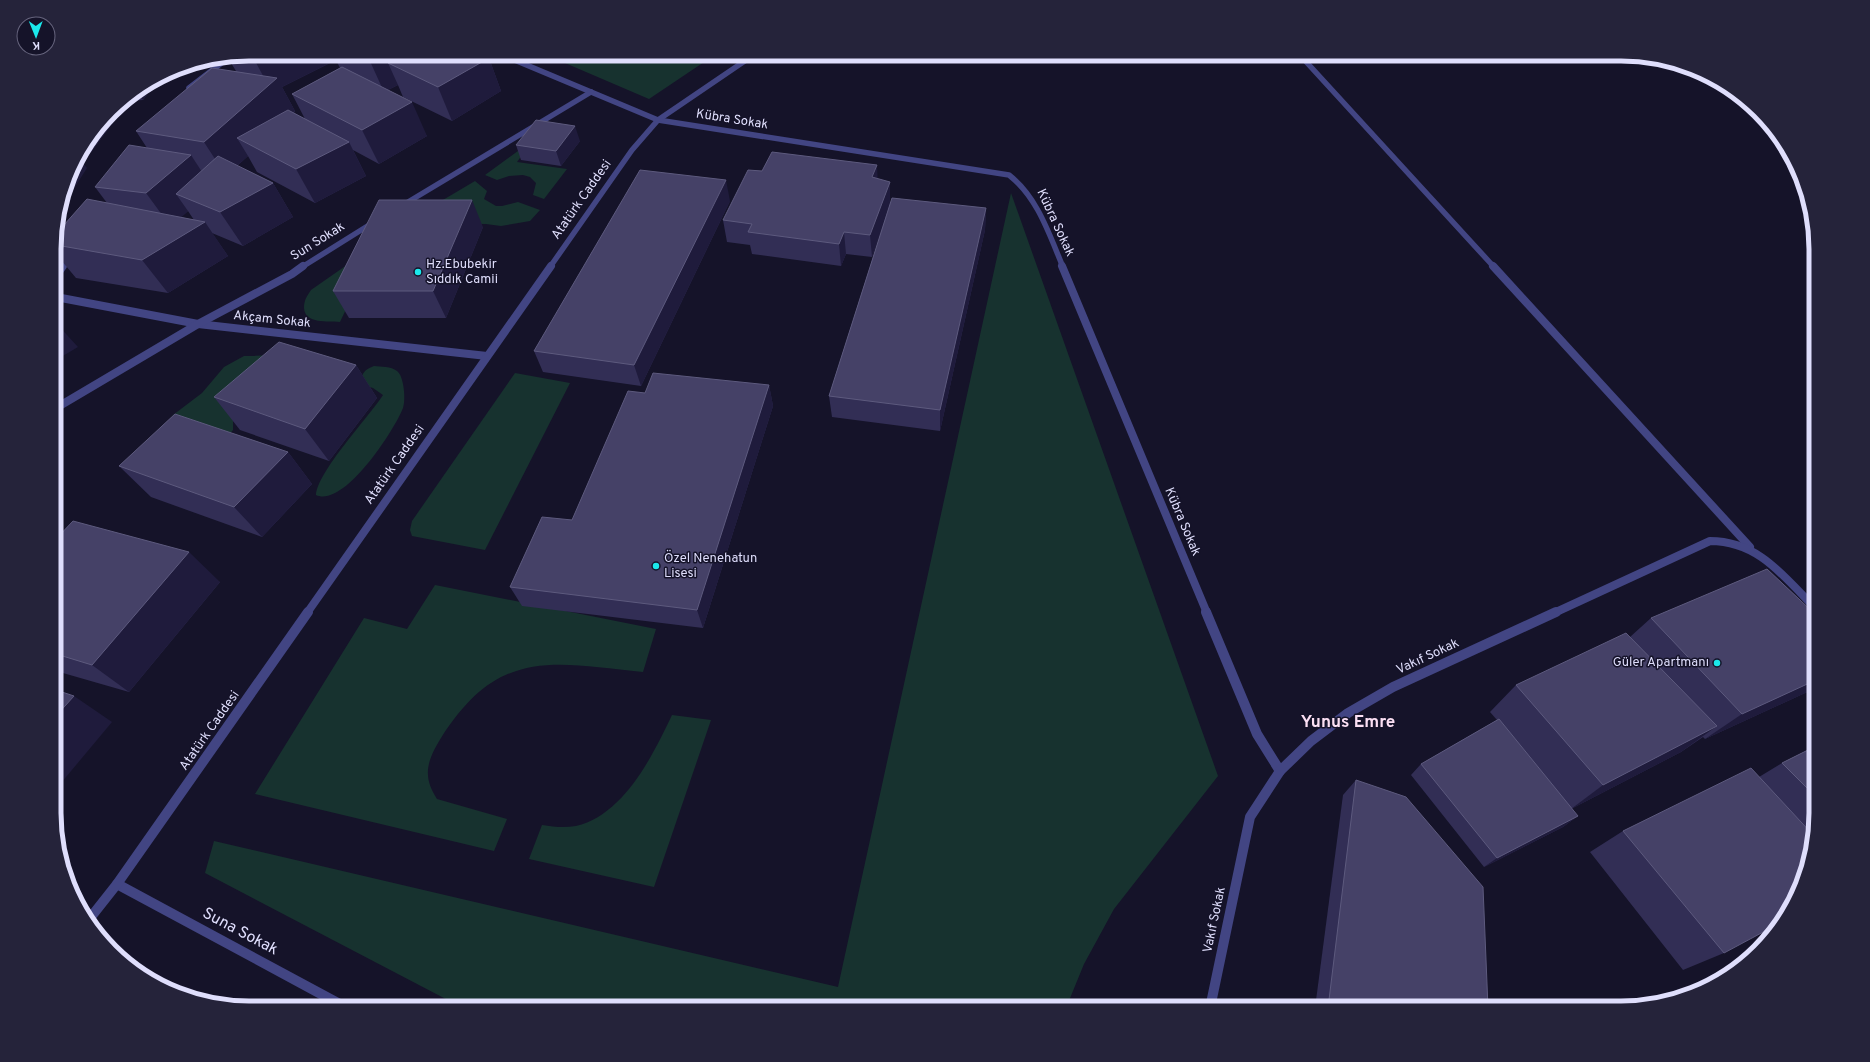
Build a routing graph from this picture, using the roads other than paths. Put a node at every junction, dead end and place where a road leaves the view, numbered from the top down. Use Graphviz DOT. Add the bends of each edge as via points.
graph roads {
  1 [pos="517,61"];
  2 [pos="745,61"];
  3 [pos="1305,61"];
  4 [pos="220,64"];
  5 [pos="591,92"];
  6 [pos="182,94"];
  7 [pos="658,120"];
  8 [pos="394,210"];
  9 [pos="380,218"];
  10 [pos="74,250"];
  11 [pos="61,269"];
  12 [pos="61,298"];
  13 [pos="198,324"];
  14 [pos="487,356"];
  15 [pos="61,405"];
  16 [pos="1756,553"];
  17 [pos="1809,602"];
  18 [pos="1280,771"];
  19 [pos="117,884"];
  20 [pos="92,916"];
  21 [pos="334,1001"];
  22 [pos="1211,1001"];
  1 -- 5 [label="street, Kübra Sokak"];
  2 -- 7 [label="street, Atatürk Caddesi"];
  3 -- 16 [label="street"];
  4 -- 6 [label="street"];
  5 -- 7 [label="street, Kübra Sokak"];
  5 -- 8 [label="street"];
  7 -- 14 [label="street, Atatürk Caddesi" via="632,150"];
  7 -- 18 [label="street, Kübra Sokak" via="1009,175 1022,185 1033,198 1043,219 1257,734"];
  9 -- 13 [label="street, Sun Sokak" via="292,274"];
  10 -- 11 [label="street"];
  12 -- 13 [label="street, Akçam Sokak"];
  13 -- 14 [label="street, Akçam Sokak"];
  13 -- 15 [label="street, Sun Sokak"];
  14 -- 19 [label="street, Atatürk Caddesi"];
  16 -- 17 [label="street, Vakıf Sokak"];
  16 -- 18 [label="street, Vakıf Sokak" via="1741,545 1710,541 1393,687 1348,713 1311,741"];
  18 -- 22 [label="street, Vakıf Sokak" via="1250,817"];
  19 -- 20 [label="street, Atatürk Caddesi"];
  19 -- 21 [label="street, Suna Sokak"];
}
